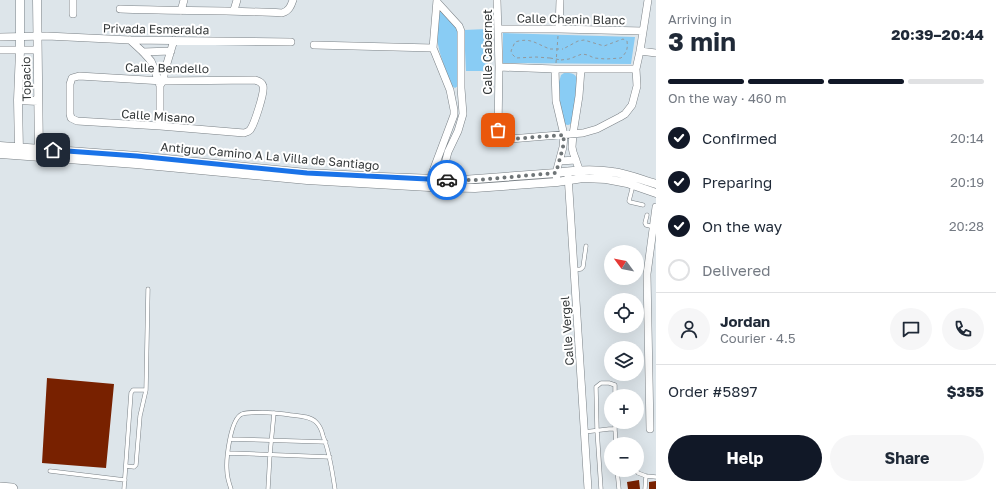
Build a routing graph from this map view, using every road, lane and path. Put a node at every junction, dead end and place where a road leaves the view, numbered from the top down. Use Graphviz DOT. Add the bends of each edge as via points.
graph roads {
  1 [pos="20,0"];
  2 [pos="37,0"];
  3 [pos="73,0"];
  4 [pos="184,0"];
  5 [pos="237,0"];
  6 [pos="292,0"];
  7 [pos="497,0"];
  8 [pos="560,0"];
  9 [pos="648,0"];
  10 [pos="437,1"];
  11 [pos="120,9"];
  12 [pos="234,10"];
  13 [pos="181,11"];
  14 [pos="73,14"];
  15 [pos="498,29"];
  16 [pos="559,29"];
  17 [pos="643,31"];
  18 [pos="20,36"];
  19 [pos="37,36"];
  20 [pos="0,37"];
  21 [pos="130,40"];
  22 [pos="174,40"];
  23 [pos="291,42"];
  24 [pos="314,45"];
  25 [pos="433,48"];
  26 [pos="0,50"];
  27 [pos="20,50"];
  28 [pos="37,50"];
  29 [pos="171,51"];
  30 [pos="640,51"];
  31 [pos="142,52"];
  32 [pos="656,53"];
  33 [pos="561,60"];
  34 [pos="498,67"];
  35 [pos="555,69"];
  36 [pos="581,69"];
  37 [pos="636,69"];
  38 [pos="160,82"];
  39 [pos="461,88"];
  40 [pos="450,90"];
  41 [pos="18,100"];
  42 [pos="38,101"];
  43 [pos="71,118"];
  44 [pos="160,126"];
  45 [pos="244,133"];
  46 [pos="573,134"];
  47 [pos="564,135"];
  48 [pos="0,146"];
  49 [pos="19,152"];
  50 [pos="562,152"];
  51 [pos="573,152"];
  52 [pos="39,153"];
  53 [pos="0,154"];
  54 [pos="576,160"];
  55 [pos="560,161"];
  56 [pos="568,171"];
  57 [pos="556,173"];
  58 [pos="581,174"];
  59 [pos="569,181"];
  60 [pos="557,182"];
  61 [pos="429,183"];
  62 [pos="440,183"];
  63 [pos="656,184"];
  64 [pos="633,185"];
  65 [pos="656,193"];
  66 [pos="643,205"];
  67 [pos="656,207"];
  68 [pos="647,215"];
  69 [pos="655,227"];
  70 [pos="586,246"];
  71 [pos="574,270"];
  72 [pos="148,289"];
  73 [pos="615,389"];
  74 [pos="146,390"];
  75 [pos="274,413"];
  76 [pos="609,429"];
  77 [pos="615,429"];
  78 [pos="650,429"];
  79 [pos="597,430"];
  80 [pos="584,432"];
  81 [pos="616,437"];
  82 [pos="230,440"];
  83 [pos="272,441"];
  84 [pos="326,442"];
  85 [pos="228,453"];
  86 [pos="270,454"];
  87 [pos="330,457"];
  88 [pos="126,466"];
  89 [pos="50,471"];
  90 [pos="646,476"];
  91 [pos="617,477"];
  92 [pos="656,478"];
  93 [pos="125,480"];
  94 [pos="0,488"];
  95 [pos="12,489"];
  96 [pos="124,489"];
  97 [pos="231,489"];
  98 [pos="268,489"];
  99 [pos="335,489"];
  100 [pos="588,489"];
  101 [pos="601,489"];
  102 [pos="618,489"];
  103 [pos="645,489"];
  1 -- 18 [label="street, Topacio"];
  2 -- 19 [label="street, Topacio"];
  3 -- 14 [label="street"];
  4 -- 13 [label="street"];
  5 -- 12 [label="street"];
  6 -- 12 [label="street" via="286,12 282,13"];
  7 -- 15 [label="street, Calle Cabernet"];
  8 -- 16 [label="street"];
  9 -- 17 [label="street"];
  10 -- 25 [label="street"];
  10 -- 39 [label="street" via="459,26"];
  11 -- 13 [label="street"];
  12 -- 13 [label="street"];
  15 -- 16 [label="street, Calle Chenin Blanc"];
  15 -- 34 [label="street, Calle Cabernet"];
  16 -- 17 [label="street, Calle Chenin Blanc"];
  16 -- 35 [label="path"];
  17 -- 30 [label="street"];
  18 -- 19 [label="street, Privada Esmeralda"];
  18 -- 20 [label="street, Privada Esmeralda"];
  18 -- 27 [label="street, Topacio"];
  19 -- 21 [label="street, Privada Esmeralda"];
  19 -- 28 [label="street, Topacio"];
  21 -- 22 [label="street, Privada Esmeralda"];
  21 -- 31 [label="street"];
  22 -- 23 [label="street, Privada Esmeralda"];
  22 -- 29 [label="street"];
  24 -- 25 [label="street"];
  25 -- 40 [label="street"];
  26 -- 27 [label="street"];
  27 -- 28 [label="street"];
  27 -- 41 [label="street, Topacio"];
  28 -- 42 [label="street, Topacio"];
  29 -- 31 [label="street"];
  29 -- 38 [label="street"];
  30 -- 32 [label="street"];
  30 -- 37 [label="street"];
  31 -- 38 [label="street" via="151,61"];
  33 -- 33 [label="path, bridge" via="582,54 594,58 621,58 628,50 627,41 622,39 604,46 578,40 563,49 550,49 529,40 521,40 515,42 511,51 516,58"];
  34 -- 35 [label="street"];
  34 -- 47 [label="street, Calle Cabernet" via="499,133 510,139"];
  35 -- 36 [label="street"];
  35 -- 47 [label="street" via="556,101"];
  36 -- 37 [label="street"];
  36 -- 46 [label="street"];
  37 -- 46 [label="street" via="637,86 630,109 597,129 583,134"];
  38 -- 43 [label="street, Calle Bendello" via="79,76 72,78"];
  38 -- 44 [label="street"];
  38 -- 45 [label="street, Calle Bendello" via="256,80 261,83 264,89 261,100 250,130"];
  39 -- 40 [label="street"];
  39 -- 62 [label="street" via="463,114 448,152"];
  40 -- 61 [label="street" via="454,115"];
  41 -- 42 [label="street"];
  41 -- 49 [label="street, Topacio"];
  42 -- 52 [label="street, Topacio"];
  43 -- 44 [label="street, Calle Misano" via="76,122"];
  44 -- 45 [label="street, Calle Misano"];
  46 -- 47 [label="street"];
  46 -- 51 [label="street"];
  47 -- 50 [label="street"];
  48 -- 49 [label="street, Antiguo Camino A La Villa de Santiago"];
  49 -- 52 [label="street, Antiguo Camino A La Villa de Santiago"];
  49 -- 53 [label="street"];
  50 -- 51 [label="street"];
  50 -- 55 [label="street"];
  51 -- 54 [label="street"];
  52 -- 61 [label="street, Antiguo Camino A La Villa de Santiago" via="137,156"];
  54 -- 55 [label="street"];
  54 -- 58 [label="street"];
  55 -- 57 [label="street"];
  56 -- 57 [label="street, Antiguo Camino A La Villa de Santiago"];
  56 -- 58 [label="street, Antiguo Camino A La Villa de Santiago"];
  56 -- 59 [label="street, Calle Vergel"];
  57 -- 60 [label="street"];
  57 -- 62 [label="street, Antiguo Camino A La Villa de Santiago"];
  58 -- 59 [label="street"];
  58 -- 63 [label="street, Antiguo Camino A La Villa de Santiago" via="594,170 614,172"];
  58 -- 64 [label="street"];
  59 -- 60 [label="street"];
  59 -- 71 [label="street, Calle Vergel"];
  60 -- 62 [label="street" via="476,188"];
  61 -- 62 [label="street, Antiguo Camino A La Villa de Santiago"];
  64 -- 65 [label="street"];
  64 -- 66 [label="lane" via="629,201"];
  67 -- 69 [label="street"];
  68 -- 69 [label="lane" via="646,225"];
  69 -- 78 [label="street" via="647,274"];
  70 -- 71 [label="lane" via="583,267"];
  71 -- 80 [label="street, Calle Vergel"];
  72 -- 74 [label="lane"];
  73 -- 79 [label="lane" via="615,385 609,383 601,383 596,387"];
  74 -- 88 [label="lane" via="140,416 136,465"];
  74 -- 88 [label="lane" via="133,390 131,393"];
  75 -- 82 [label="lane" via="242,414 237,418"];
  75 -- 83 [label="lane"];
  75 -- 84 [label="lane" via="308,417 320,427"];
  76 -- 79 [label="lane"];
  77 -- 81 [label="lane"];
  79 -- 80 [label="lane"];
  79 -- 101 [label="lane"];
  80 -- 100 [label="street, Calle Vergel"];
  82 -- 83 [label="lane"];
  82 -- 85 [label="lane"];
  83 -- 84 [label="lane"];
  83 -- 86 [label="lane"];
  84 -- 87 [label="lane"];
  85 -- 86 [label="lane"];
  85 -- 97 [label="lane" via="227,473"];
  86 -- 87 [label="lane"];
  86 -- 98 [label="lane"];
  87 -- 99 [label="lane"];
  88 -- 93 [label="lane"];
  89 -- 93 [label="lane"];
  90 -- 92 [label="lane"];
  90 -- 103 [label="lane"];
  91 -- 102 [label="lane"];
  93 -- 96 [label="lane"];
  94 -- 95 [label="highway"];
}
